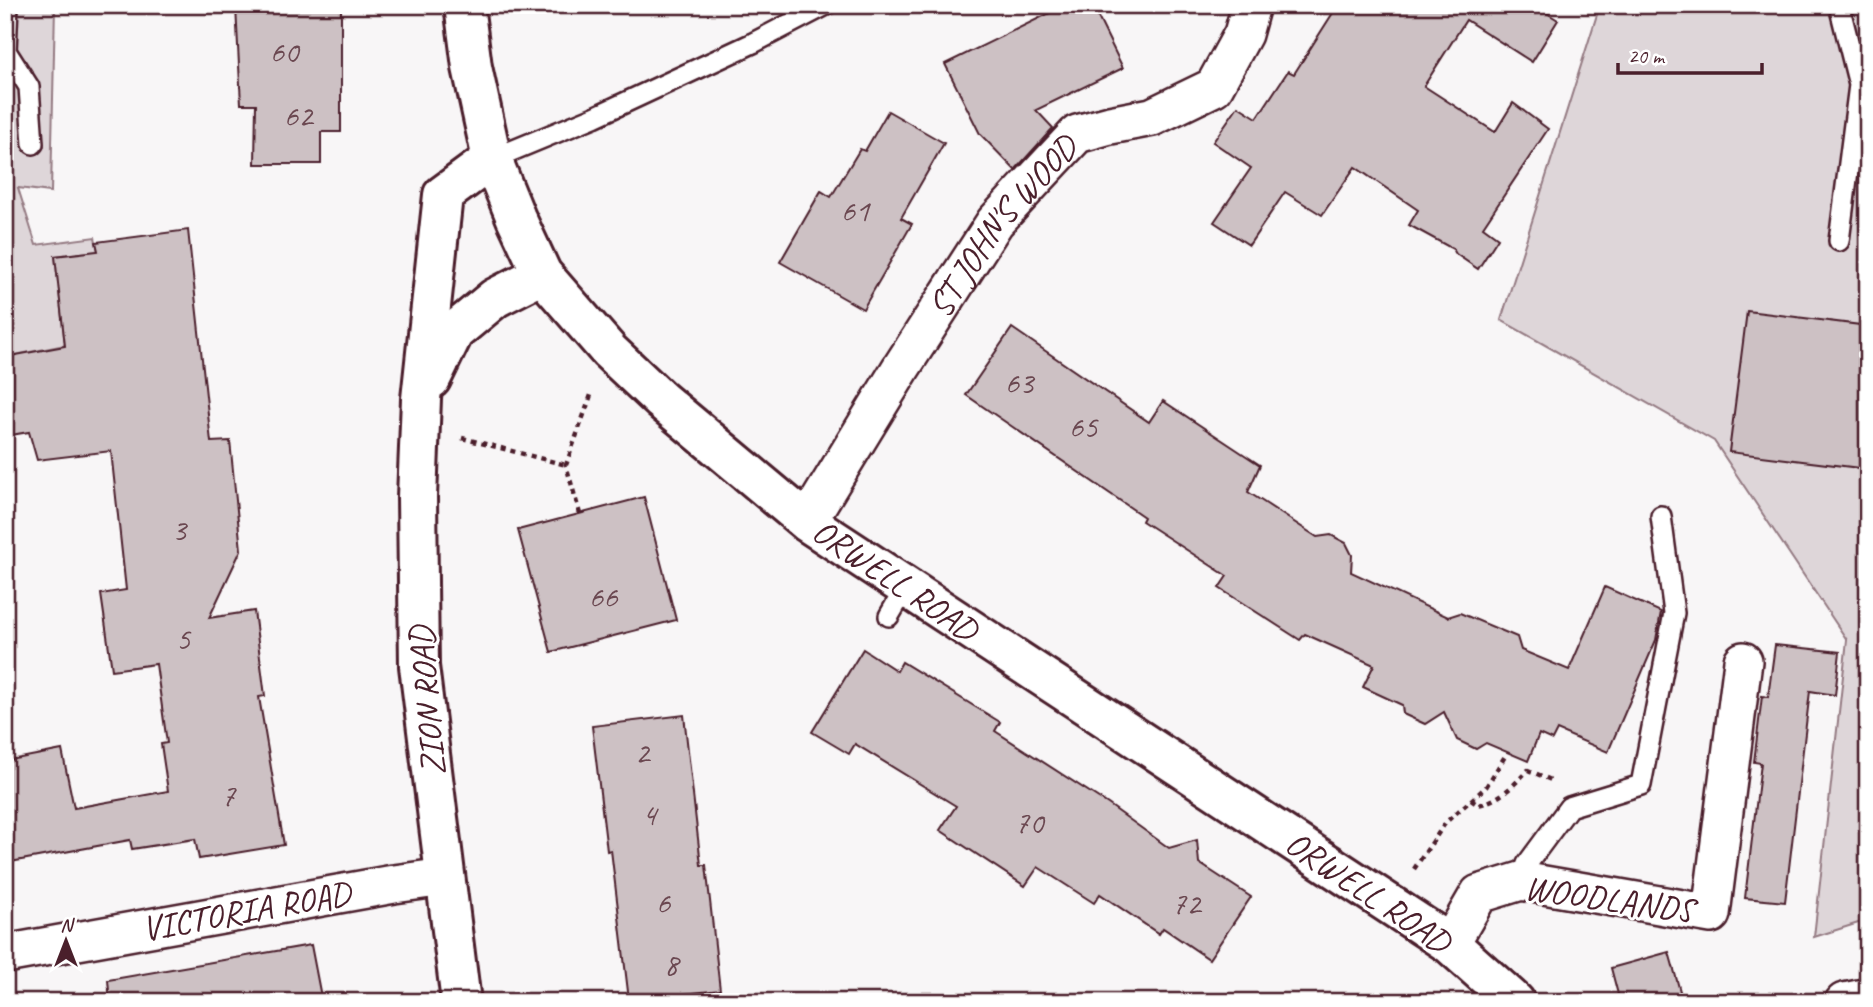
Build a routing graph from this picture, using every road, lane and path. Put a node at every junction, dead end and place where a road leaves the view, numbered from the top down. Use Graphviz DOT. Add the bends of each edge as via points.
graph roads {
  1 [pos="8,5"];
  2 [pos="464,5"];
  3 [pos="826,5"];
  4 [pos="1251,5"];
  5 [pos="1839,5"];
  6 [pos="33,144"];
  7 [pos="492,159"];
  8 [pos="1839,241"];
  9 [pos="542,274"];
  10 [pos="593,390"];
  11 [pos="421,399"];
  12 [pos="470,440"];
  13 [pos="566,465"];
  14 [pos="580,514"];
  15 [pos="1661,516"];
  16 [pos="807,522"];
  17 [pos="1744,661"];
  18 [pos="1507,753"];
  19 [pos="1471,800"];
  20 [pos="1569,807"];
  21 [pos="445,877"];
  22 [pos="1521,881"];
  23 [pos="1390,905"];
  24 [pos="1450,944"];
  25 [pos="5,954"];
  26 [pos="1868,997"];
  27 [pos="461,1002"];
  28 [pos="1515,1002"];
  29 [pos="1844,1002"];
  1 -- 6 [label="lane" via="6,51 29,87"];
  2 -- 7 [label="street, ORWELL ROAD"];
  3 -- 7 [label="lane" via="606,112"];
  4 -- 16 [label="street, ST JOHN'S WOOD" via="1243,34 1214,87 1152,117 1077,134 995,222"];
  5 -- 8 [label="lane" via="1859,85"];
  7 -- 9 [label="street, ORWELL ROAD"];
  7 -- 11 [label="street, ZION ROAD" via="443,195"];
  9 -- 11 [label="street, ZION ROAD" via="495,298 454,332"];
  9 -- 16 [label="street, ORWELL ROAD" via="609,351 661,400"];
  10 -- 13 [label="path"];
  11 -- 21 [label="street, ZION ROAD" via="419,666"];
  12 -- 13 [label="path"];
  13 -- 14 [label="path"];
  15 -- 20 [label="lane" via="1674,613 1642,785"];
  16 -- 23 [label="street, ORWELL ROAD" via="897,601"];
  17 -- 22 [label="street, WOODLANDS" via="1711,914"];
  18 -- 19 [label="path" via="1486,787"];
  19 -- 20 [label="path" via="1478,805 1490,802 1528,770 1550,780"];
  19 -- 23 [label="path" via="1447,822"];
  20 -- 22 [label="lane" via="1527,864"];
  21 -- 25 [label="street, VICTORIA ROAD"];
  21 -- 27 [label="street, ZION ROAD"];
  22 -- 24 [label="street, WOODLANDS" via="1479,894"];
  23 -- 24 [label="street, ORWELL ROAD"];
  24 -- 28 [label="street, ORWELL ROAD"];
  26 -- 29 [label="street"];
}
